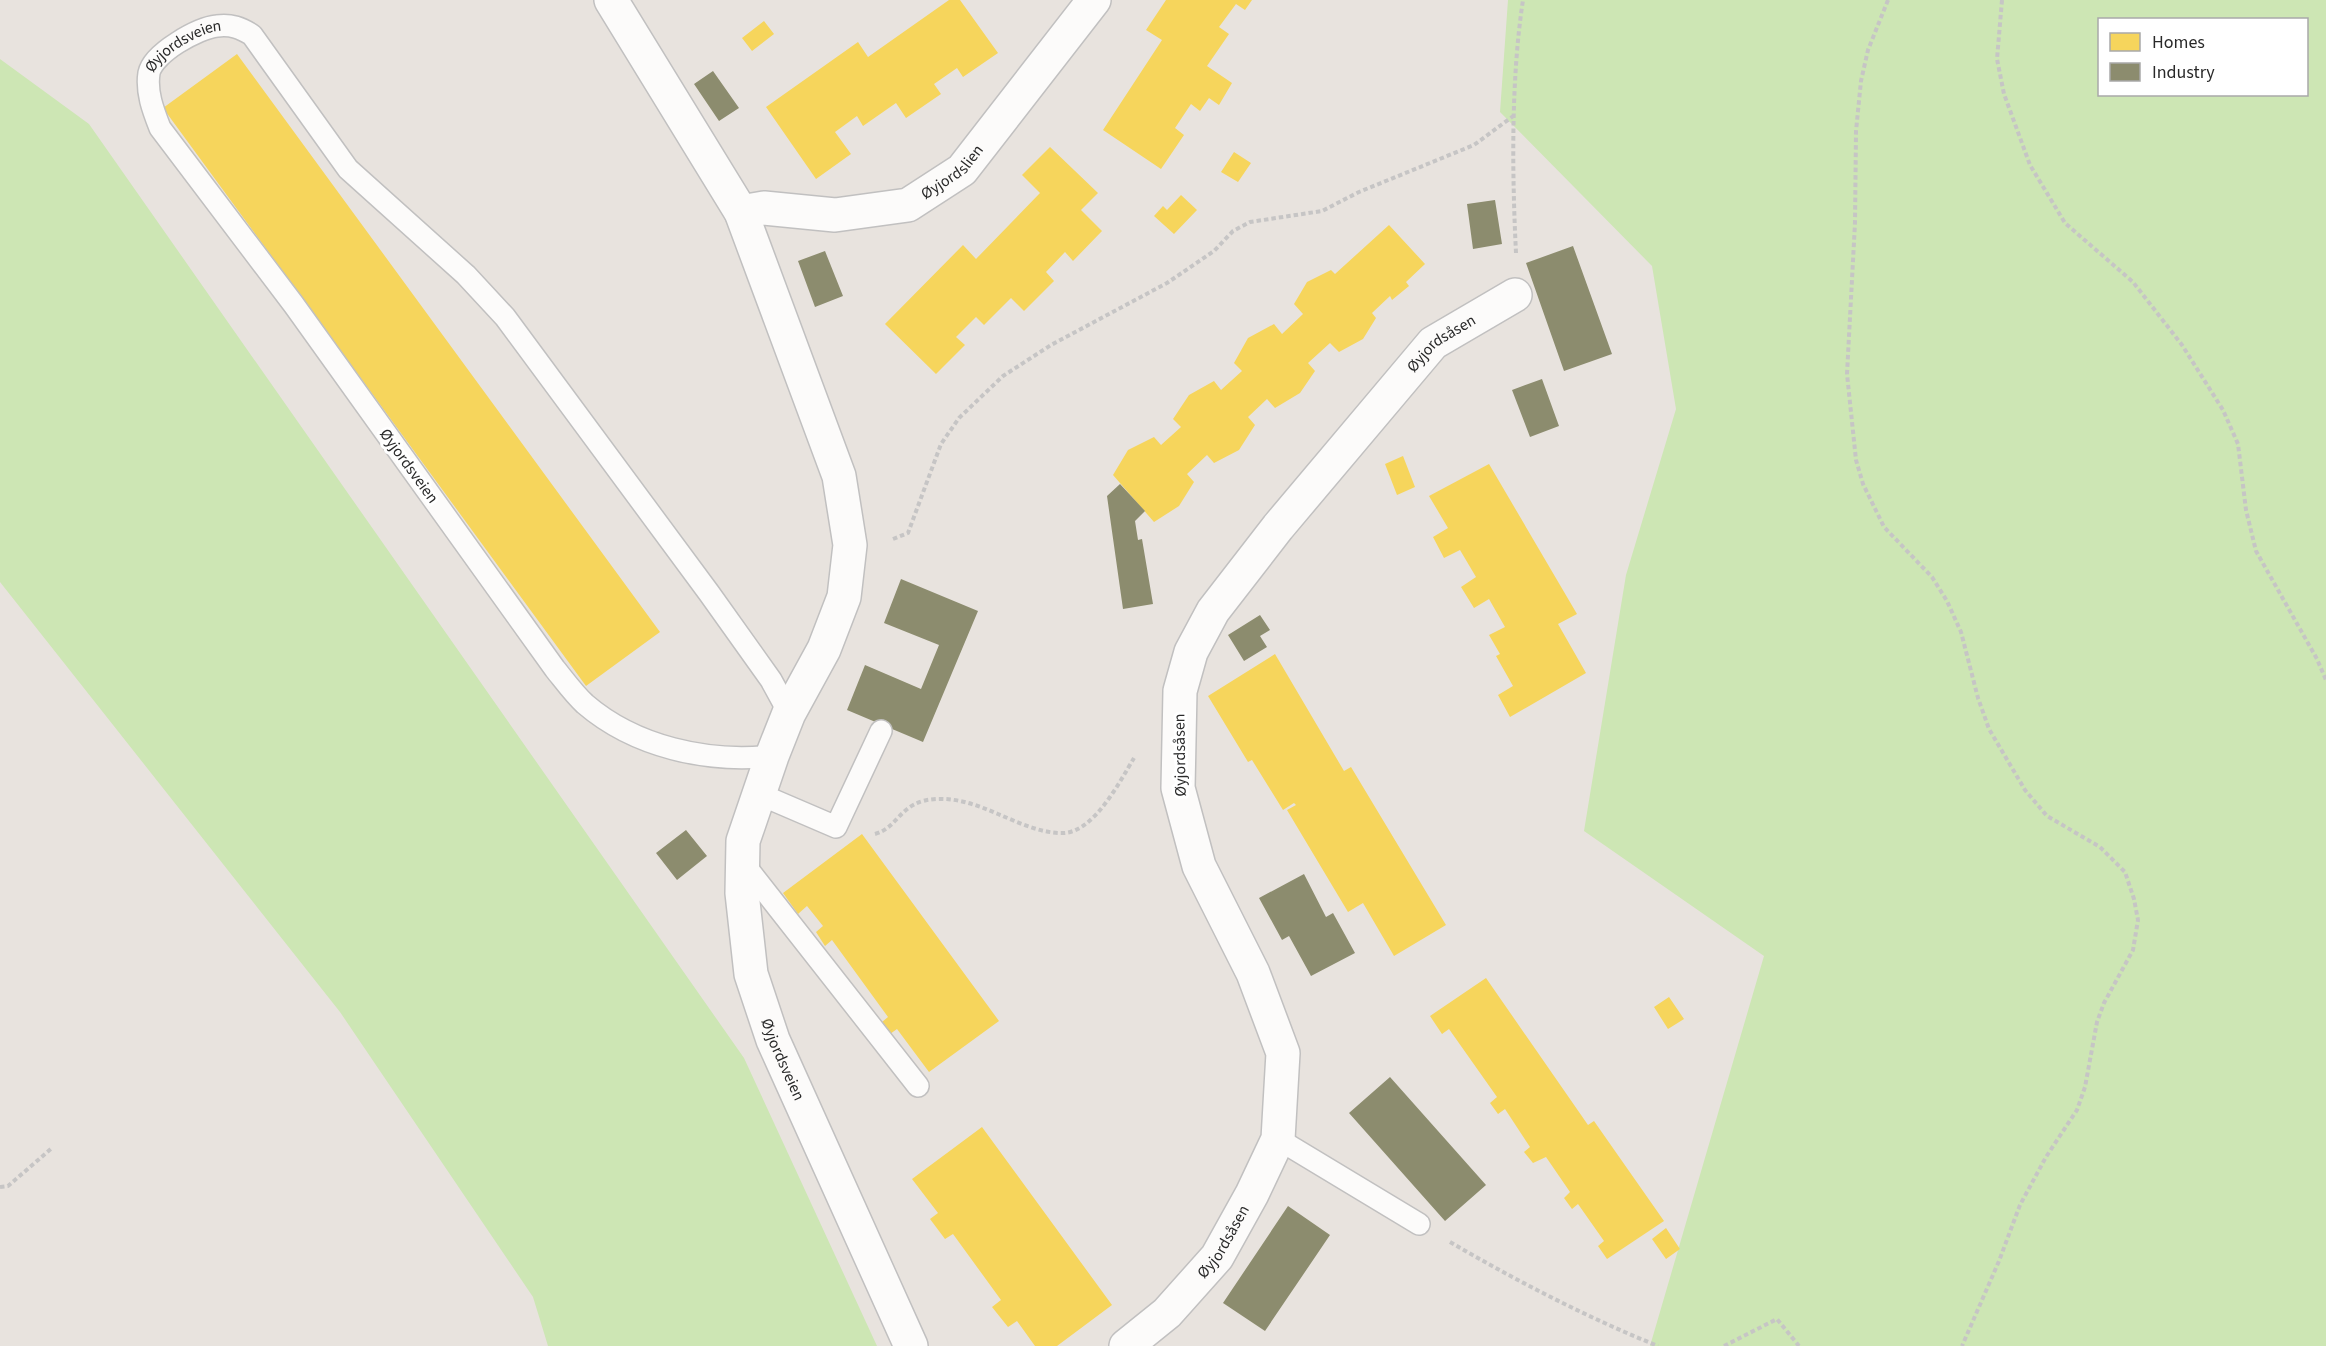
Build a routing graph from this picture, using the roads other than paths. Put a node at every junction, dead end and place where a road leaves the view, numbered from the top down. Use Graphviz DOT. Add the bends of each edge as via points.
graph roads {
  1 [pos="611,0"];
  2 [pos="1094,0"];
  3 [pos="741,212"];
  4 [pos="1515,295"];
  5 [pos="789,713"];
  6 [pos="881,731"];
  7 [pos="772,756"];
  8 [pos="759,794"];
  9 [pos="743,863"];
  10 [pos="918,1086"];
  11 [pos="1278,1139"];
  12 [pos="1419,1224"];
  13 [pos="910,1346"];
  14 [pos="1126,1346"];
  1 -- 3 [label="street, Øyjordsveien"];
  2 -- 3 [label="street, Øyjordslien" via="962,170 908,205 835,215 764,208"];
  3 -- 5 [label="street, Øyjordsveien" via="839,476 850,545 844,597 824,649"];
  4 -- 11 [label="street, Øyjordsåsen" via="1433,343 1213,611 1191,652 1180,691 1178,788 1199,866 1253,972 1283,1053"];
  5 -- 7 [label="street, Øyjordsveien"];
  5 -- 7 [label="lane, Øyjordsveien" via="771,680 710,593 505,317 466,275 348,169 252,35 237,26 215,26 184,38 163,54 150,70 149,94 160,128 583,702 607,721 642,739 680,750 720,759"];
  6 -- 8 [label="lane" via="836,827"];
  7 -- 8 [label="street, Øyjordsveien"];
  8 -- 9 [label="street, Øyjordsveien" via="743,841"];
  9 -- 10 [label="lane"];
  9 -- 13 [label="street, Øyjordsveien" via="742,894 751,974 773,1040"];
  11 -- 12 [label="lane"];
  11 -- 14 [label="street, Øyjordsåsen" via="1217,1257 1167,1313"];
}
